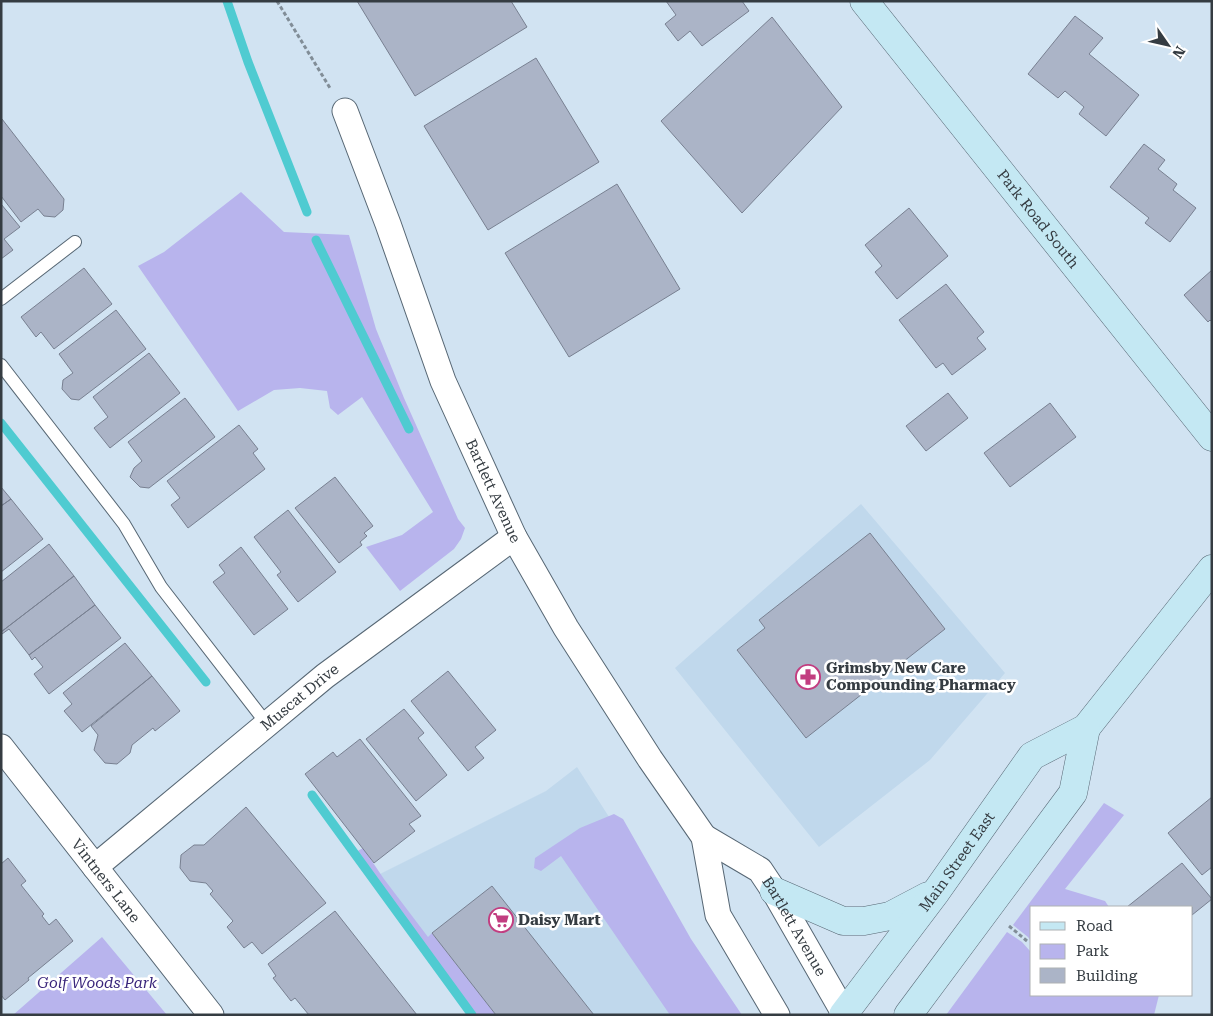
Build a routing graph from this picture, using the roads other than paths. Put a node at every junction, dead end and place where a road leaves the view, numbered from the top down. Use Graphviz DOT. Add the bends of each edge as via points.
graph roads {
  1 [pos="864,1"];
  2 [pos="345,112"];
  3 [pos="75,242"];
  4 [pos="1,300"];
  5 [pos="1,365"];
  6 [pos="1212,437"];
  7 [pos="514,537"];
  8 [pos="1212,570"];
  9 [pos="267,724"];
  10 [pos="1086,728"];
  11 [pos="1,747"];
  12 [pos="704,837"];
  13 [pos="95,867"];
  14 [pos="774,891"];
  15 [pos="936,892"];
  16 [pos="844,1014"];
  17 [pos="211,1015"];
  18 [pos="777,1015"];
  19 [pos="908,1015"];
  1 -- 6 [label="main road, Park Road South"];
  2 -- 7 [label="street, Bartlett Avenue" via="443,381"];
  3 -- 4 [label="lane"];
  5 -- 9 [label="lane" via="124,524 160,587"];
  7 -- 9 [label="street, Muscat Drive" via="326,676"];
  7 -- 12 [label="street, Bartlett Avenue" via="566,628"];
  8 -- 10 [label="main road, Main Street East"];
  9 -- 13 [label="street, Muscat Drive"];
  10 -- 15 [label="main road, Main Street East" via="1032,756"];
  10 -- 19 [label="main road, Main Street East" via="1073,793"];
  11 -- 13 [label="street, Vintners Lane"];
  12 -- 14 [label="street, Bartlett Avenue" via="760,870"];
  12 -- 18 [label="street, Bartlett Avenue" via="718,915"];
  13 -- 17 [label="street, Vintners Lane"];
  14 -- 15 [label="main road" via="843,921 890,916"];
  14 -- 16 [label="street, Bartlett Avenue"];
  15 -- 16 [label="main road, Main Street East"];
}
